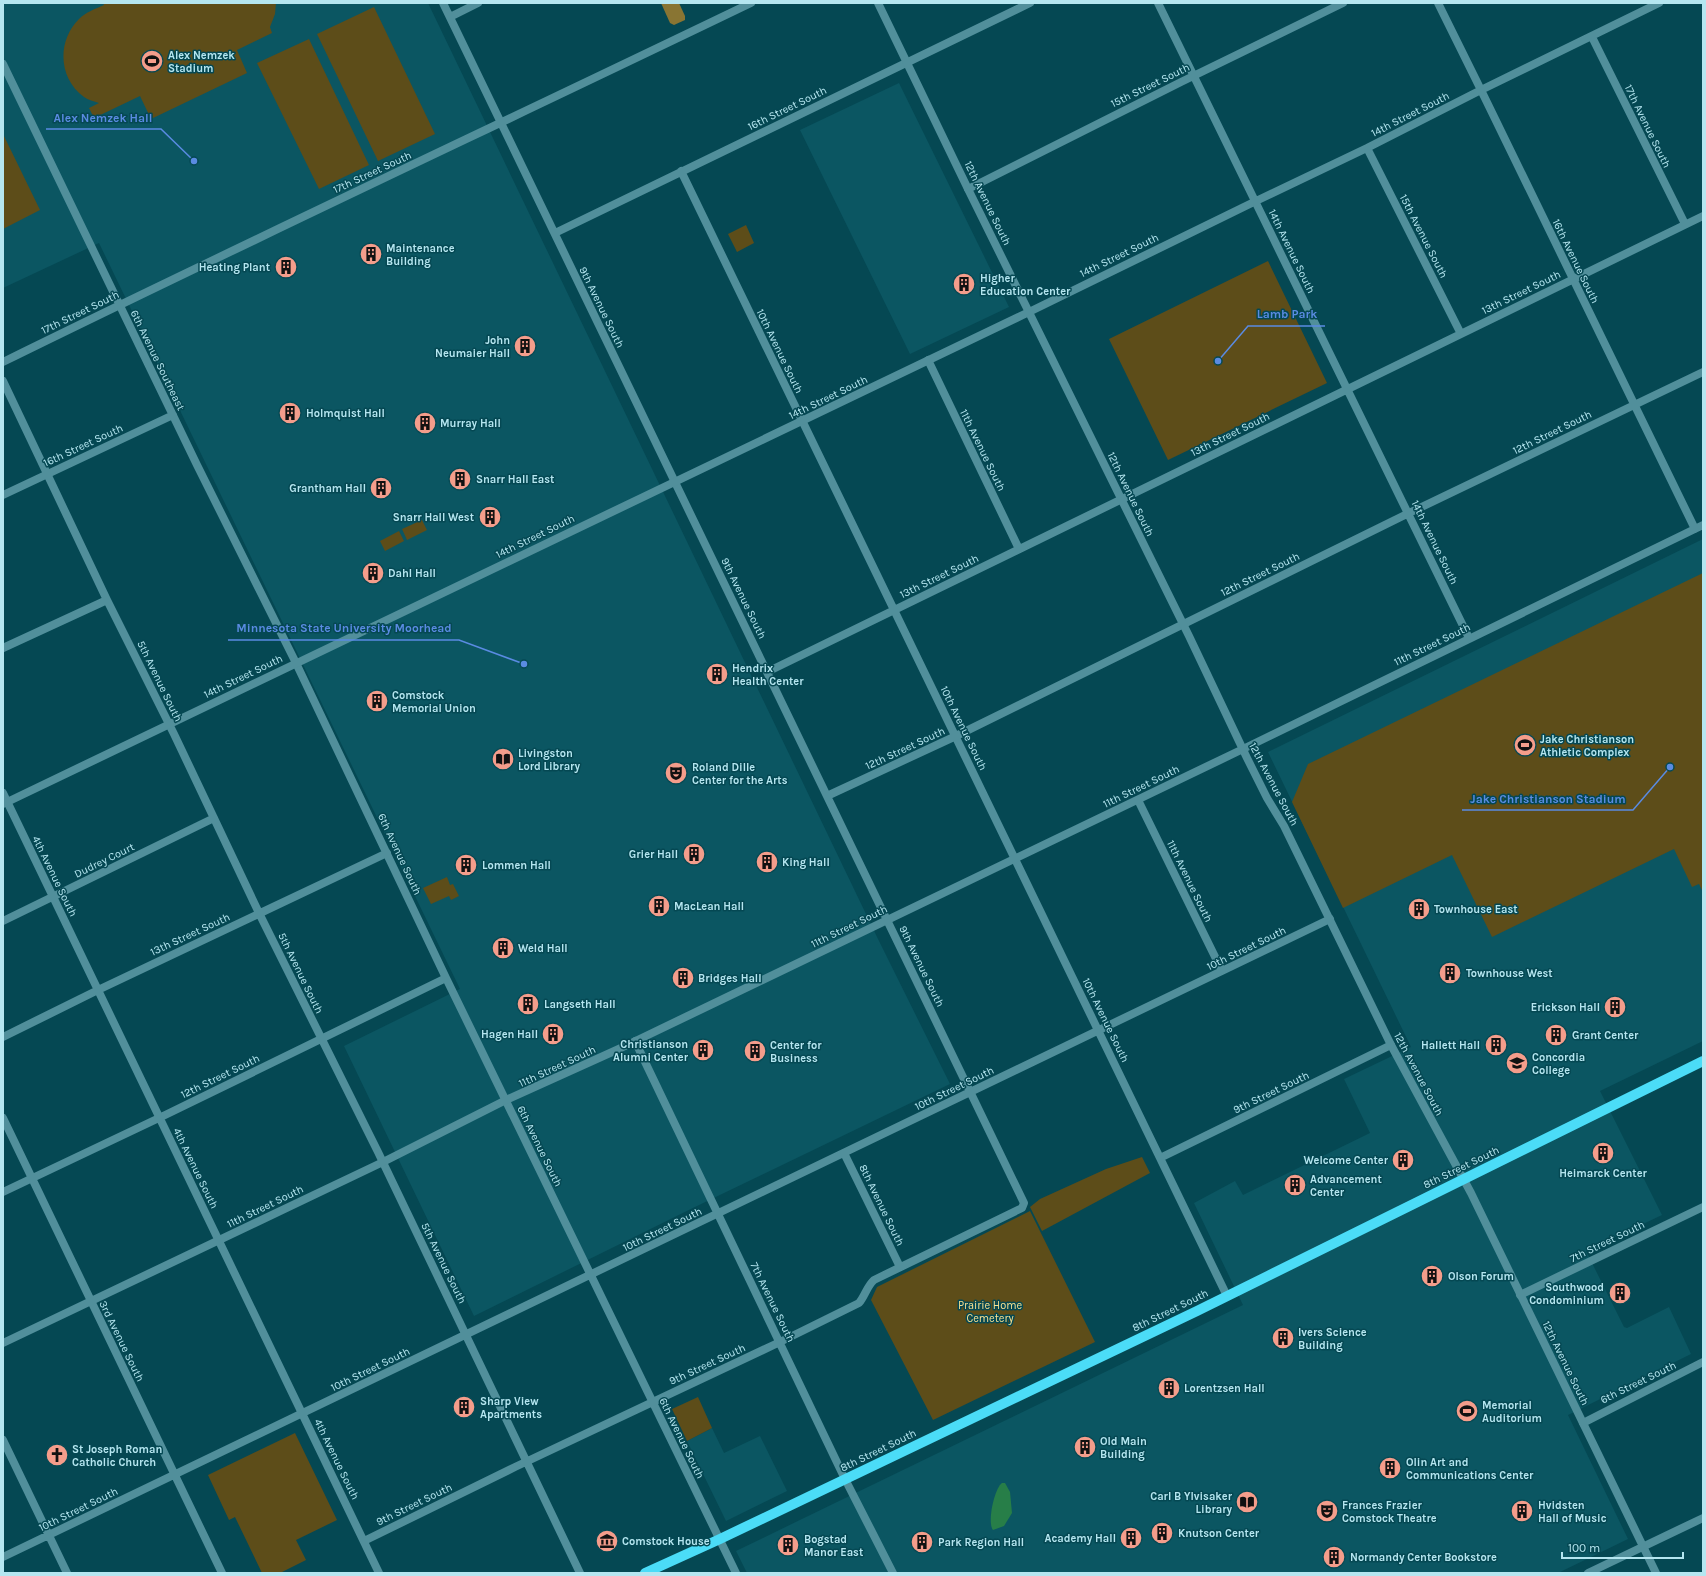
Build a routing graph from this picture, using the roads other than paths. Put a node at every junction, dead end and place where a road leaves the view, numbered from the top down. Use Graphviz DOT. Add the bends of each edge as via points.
graph roads {
  1 [pos="443,3"];
  2 [pos="478,3"];
  3 [pos="750,3"];
  4 [pos="878,3"];
  5 [pos="1030,3"];
  6 [pos="1158,3"];
  7 [pos="1343,3"];
  8 [pos="1438,3"];
  9 [pos="1659,3"];
  10 [pos="450,16"];
  11 [pos="1592,36"];
  12 [pos="908,62"];
  13 [pos="3,64"];
  14 [pos="1193,76"];
  15 [pos="1481,90"];
  16 [pos="501,123"];
  17 [pos="1367,148"];
  18 [pos="681,171"];
  19 [pos="968,189"];
  20 [pos="1256,200"];
  21 [pos="1703,216"];
  22 [pos="1685,224"];
  23 [pos="554,233"];
  24 [pos="1572,279"];
  25 [pos="119,305"];
  26 [pos="1029,312"];
  27 [pos="1461,334"];
  28 [pos="928,360"];
  29 [pos="3,362"];
  30 [pos="1703,372"];
  31 [pos="3,381"];
  32 [pos="1348,389"];
  33 [pos="1635,404"];
  34 [pos="173,415"];
  35 [pos="802,421"];
  36 [pos="47,474"];
  37 [pos="675,482"];
  38 [pos="3,495"];
  39 [pos="1121,498"];
  40 [pos="1409,513"];
  41 [pos="1703,525"];
  42 [pos="1695,529"];
  43 [pos="1019,549"];
  44 [pos="107,600"];
  45 [pos="895,610"];
  46 [pos="1183,624"];
  47 [pos="1469,638"];
  48 [pos="3,648"];
  49 [pos="296,663"];
  50 [pos="767,672"];
  51 [pos="169,724"];
  52 [pos="956,736"];
  53 [pos="1243,749"];
  54 [pos="3,793"];
  55 [pos="827,796"];
  56 [pos="1138,800"];
  57 [pos="5,803"];
  58 [pos="214,818"];
  59 [pos="387,853"];
  60 [pos="1015,858"];
  61 [pos="53,897"];
  62 [pos="259,913"];
  63 [pos="1330,919"];
  64 [pos="887,920"];
  65 [pos="3,921"];
  66 [pos="1222,971"];
  67 [pos="446,978"];
  68 [pos="98,990"];
  69 [pos="1099,1031"];
  70 [pos="3,1037"];
  71 [pos="321,1039"];
  72 [pos="635,1041"];
  73 [pos="1391,1045"];
  74 [pos="1703,1062"];
  75 [pos="971,1092"];
  76 [pos="506,1100"];
  77 [pos="3,1118"];
  78 [pos="159,1118"];
  79 [pos="844,1153"];
  80 [pos="1160,1158"];
  81 [pos="383,1162"];
  82 [pos="32,1178"];
  83 [pos="1463,1179"];
  84 [pos="3,1192"];
  85 [pos="1024,1204"];
  86 [pos="1703,1207"];
  87 [pos="718,1214"];
  88 [pos="219,1240"];
  89 [pos="900,1267"];
  90 [pos="591,1275"];
  91 [pos="1520,1295"];
  92 [pos="1227,1296"];
  93 [pos="91,1301"];
  94 [pos="466,1334"];
  95 [pos="780,1342"];
  96 [pos="3,1343"];
  97 [pos="1703,1362"];
  98 [pos="652,1401"];
  99 [pos="302,1413"];
  100 [pos="1583,1422"];
  101 [pos="3,1440"];
  102 [pos="528,1462"];
  103 [pos="175,1475"];
  104 [pos="845,1479"];
  105 [pos="1703,1518"];
  106 [pos="49,1535"];
  107 [pos="720,1539"];
  108 [pos="364,1541"];
  109 [pos="1644,1547"];
  110 [pos="3,1557"];
  111 [pos="67,1573"];
  112 [pos="222,1573"];
  113 [pos="380,1573"];
  114 [pos="580,1573"];
  115 [pos="645,1573"];
  116 [pos="736,1573"];
  117 [pos="893,1573"];
  118 [pos="1588,1573"];
  119 [pos="1656,1573"];
  1 -- 10 [label="street, 9th Avenue South"];
  2 -- 10 [label="street"];
  3 -- 16 [label="street, 17th Street South"];
  4 -- 12 [label="street, 12th Avenue South"];
  5 -- 12 [label="street, 16th Street South"];
  6 -- 14 [label="street, 14th Avenue South"];
  7 -- 14 [label="street, 15th Street South"];
  8 -- 15 [label="street, 16th Avenue South"];
  9 -- 11 [label="street, 14th Street South"];
  10 -- 16 [label="street, 9th Avenue South"];
  11 -- 15 [label="street, 14th Street South"];
  11 -- 22 [label="street, 17th Avenue South"];
  12 -- 18 [label="street, 16th Street South"];
  12 -- 19 [label="street, 12th Avenue South"];
  13 -- 25 [label="street, 6th Avenue Southeast"];
  14 -- 19 [label="street, 15th Street South"];
  14 -- 20 [label="street, 14th Avenue South"];
  15 -- 17 [label="street, 14th Street South"];
  15 -- 24 [label="street, 16th Avenue South"];
  16 -- 23 [label="street, 9th Avenue South"];
  16 -- 25 [label="street, 17th Street South"];
  17 -- 20 [label="street, 14th Street South"];
  17 -- 27 [label="street, 15th Avenue South"];
  18 -- 23 [label="street, 16th Street South"];
  18 -- 35 [label="street, 10th Avenue South"];
  19 -- 26 [label="street, 12th Avenue South"];
  20 -- 26 [label="street, 14th Street South"];
  20 -- 32 [label="street, 14th Avenue South"];
  21 -- 22 [label="street, 13th Street South"];
  22 -- 24 [label="street, 13th Street South"];
  23 -- 37 [label="street, 9th Avenue South"];
  24 -- 27 [label="street, 13th Street South"];
  24 -- 33 [label="street, 16th Avenue South"];
  25 -- 29 [label="street, 17th Street South"];
  25 -- 34 [label="street, 6th Avenue Southeast"];
  26 -- 28 [label="street, 14th Street South"];
  26 -- 39 [label="street, 12th Avenue South"];
  27 -- 32 [label="street, 13th Street South"];
  28 -- 35 [label="street, 14th Street South"];
  28 -- 43 [label="street, 11th Avenue South"];
  30 -- 33 [label="street, 12th Street South"];
  31 -- 36 [label="street, 5th Avenue South"];
  32 -- 39 [label="street, 13th Street South"];
  32 -- 40 [label="street, 14th Avenue South"];
  33 -- 40 [label="street, 12th Street South"];
  33 -- 42 [label="street, 16th Avenue South"];
  34 -- 36 [label="street, 16th Street South"];
  34 -- 49 [label="street, 6th Avenue Southeast"];
  35 -- 37 [label="street, 14th Street South"];
  35 -- 45 [label="street, 10th Avenue South"];
  36 -- 38 [label="street, 16th Street South"];
  36 -- 44 [label="street, 5th Avenue South"];
  37 -- 49 [label="street, 14th Street South"];
  37 -- 50 [label="street, 9th Avenue South"];
  39 -- 43 [label="street, 13th Street South"];
  39 -- 46 [label="street, 12th Avenue South"];
  40 -- 46 [label="street, 12th Street South"];
  40 -- 47 [label="street, 14th Avenue South"];
  41 -- 42 [label="street, 11th Street South"];
  42 -- 47 [label="street, 11th Street South"];
  43 -- 45 [label="street, 13th Street South"];
  44 -- 48 [label="street"];
  44 -- 51 [label="street, 5th Avenue South"];
  45 -- 50 [label="street, 13th Street South"];
  45 -- 52 [label="street, 10th Avenue South"];
  46 -- 52 [label="street, 12th Street South"];
  46 -- 53 [label="street, 12th Avenue South"];
  47 -- 53 [label="street, 11th Street South"];
  49 -- 51 [label="street, 14th Street South"];
  49 -- 59 [label="street, 6th Avenue South"];
  50 -- 55 [label="street, 9th Avenue South"];
  51 -- 57 [label="street, 14th Street South"];
  51 -- 58 [label="street, 5th Avenue South"];
  52 -- 55 [label="street, 12th Street South"];
  52 -- 60 [label="street, 10th Avenue South"];
  53 -- 56 [label="street, 11th Street South"];
  53 -- 63 [label="street, 12th Avenue South"];
  54 -- 57 [label="street, 4th Avenue South"];
  55 -- 64 [label="street, 9th Avenue South"];
  56 -- 60 [label="street, 11th Street South"];
  56 -- 66 [label="street, 11th Avenue South"];
  57 -- 61 [label="street, 4th Avenue South"];
  58 -- 61 [label="street, Dudrey Court"];
  58 -- 62 [label="street, 5th Avenue South"];
  59 -- 62 [label="street, 13th Street South"];
  59 -- 67 [label="street, 6th Avenue South"];
  60 -- 64 [label="street, 11th Street South"];
  60 -- 69 [label="street, 10th Avenue South"];
  61 -- 65 [label="street, Dudrey Court"];
  61 -- 68 [label="street, 4th Avenue South"];
  62 -- 68 [label="street, 13th Street South"];
  62 -- 71 [label="street, 5th Avenue South"];
  63 -- 66 [label="street, 10th Street South"];
  63 -- 73 [label="street, 12th Avenue South"];
  64 -- 72 [label="street, 11th Street South"];
  64 -- 75 [label="street, 9th Avenue South"];
  66 -- 69 [label="street, 10th Street South"];
  67 -- 71 [label="street, 12th Street South"];
  67 -- 76 [label="street, 6th Avenue South"];
  68 -- 70 [label="street, 13th Street South"];
  68 -- 78 [label="street, 4th Avenue South"];
  69 -- 75 [label="street, 10th Street South"];
  69 -- 80 [label="street, 10th Avenue South"];
  71 -- 78 [label="street, 12th Street South"];
  71 -- 81 [label="street, 5th Avenue South"];
  72 -- 76 [label="street, 11th Street South"];
  72 -- 87 [label="street, 7th Avenue South"];
  73 -- 80 [label="street, 9th Street South"];
  73 -- 83 [label="street, 12th Avenue South"];
  74 -- 83 [label="main road, 8th Street South"];
  75 -- 79 [label="street, 10th Street South"];
  75 -- 85 [label="street, 9th Avenue South"];
  76 -- 81 [label="street, 11th Street South"];
  76 -- 90 [label="street, 6th Avenue South"];
  77 -- 82 [label="street, 3rd Avenue South"];
  78 -- 82 [label="street, 12th Street South"];
  78 -- 88 [label="street, 4th Avenue South"];
  79 -- 87 [label="street, 10th Street South"];
  79 -- 89 [label="street, 8th Avenue South"];
  80 -- 92 [label="street, 10th Avenue South"];
  81 -- 88 [label="street, 11th Street South"];
  81 -- 94 [label="street, 5th Avenue South"];
  82 -- 84 [label="street, 12th Street South"];
  82 -- 93 [label="street, 3rd Avenue South"];
  83 -- 91 [label="street, 12th Avenue South"];
  83 -- 92 [label="main road, 8th Street South"];
  85 -- 89 [label="street, 9th Street South" via="1022,1208"];
  86 -- 91 [label="street, 7th Street South"];
  87 -- 90 [label="street, 10th Street South"];
  87 -- 95 [label="street, 7th Avenue South"];
  88 -- 93 [label="street, 11th Street South"];
  88 -- 99 [label="street, 4th Avenue South"];
  89 -- 95 [label="street, 9th Street South" via="874,1280 859,1303"];
  90 -- 94 [label="street, 10th Street South"];
  90 -- 98 [label="street, 6th Avenue South"];
  91 -- 100 [label="street, 12th Avenue South"];
  92 -- 104 [label="main road, 8th Street South"];
  93 -- 96 [label="street, 11th Street South"];
  93 -- 103 [label="street, 3rd Avenue South"];
  94 -- 99 [label="street, 10th Street South"];
  94 -- 102 [label="street, 5th Avenue South"];
  95 -- 98 [label="street, 9th Street South"];
  95 -- 104 [label="street, 7th Avenue South"];
  97 -- 100 [label="street, 6th Street South"];
  98 -- 102 [label="street, 9th Street South"];
  98 -- 107 [label="street, 6th Avenue South"];
  99 -- 103 [label="street, 10th Street South"];
  99 -- 108 [label="street, 4th Avenue South"];
  100 -- 109 [label="street, 12th Avenue South"];
  101 -- 106 [label="street"];
  102 -- 108 [label="street, 9th Street South"];
  102 -- 114 [label="street, 5th Avenue South"];
  103 -- 106 [label="street, 10th Street South"];
  103 -- 112 [label="street, 3rd Avenue South"];
  104 -- 107 [label="main road, 8th Street South"];
  104 -- 117 [label="street, 7th Avenue South"];
  105 -- 109 [label="street"];
  106 -- 110 [label="street, 10th Street South"];
  106 -- 111 [label="street"];
  107 -- 115 [label="main road, 8th Street South"];
  107 -- 116 [label="street, 6th Avenue South"];
  108 -- 113 [label="street, 4th Avenue South"];
  109 -- 118 [label="street"];
  109 -- 119 [label="street, 12th Avenue South"];
}
